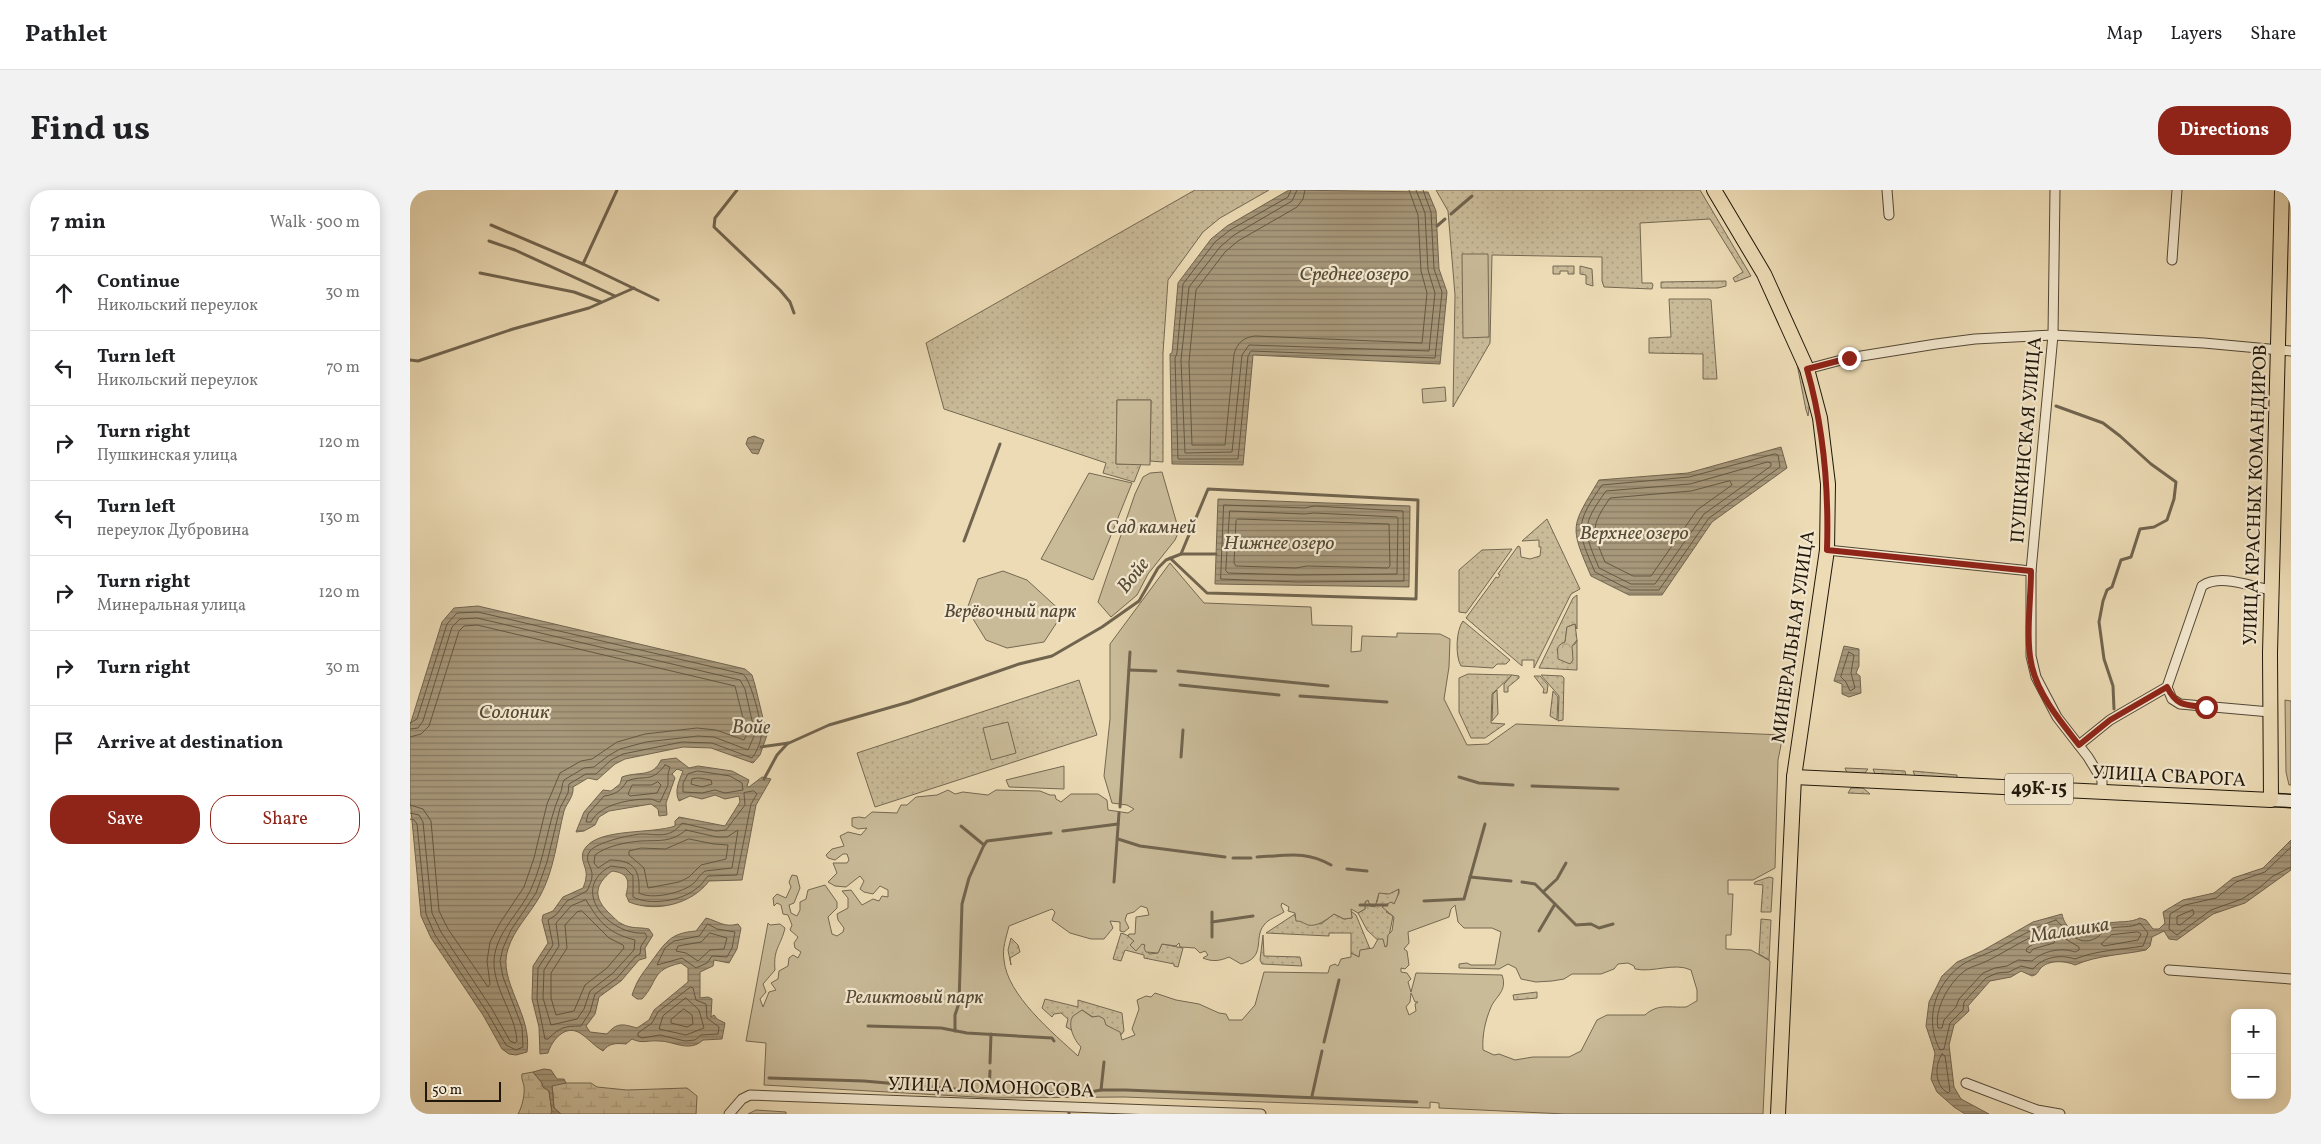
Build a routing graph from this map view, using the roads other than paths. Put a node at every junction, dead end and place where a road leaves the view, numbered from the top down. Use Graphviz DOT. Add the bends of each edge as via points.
graph roads {
  1 [pos="1714,190"];
  2 [pos="1887,190"];
  3 [pos="2054,190"];
  4 [pos="2177,190"];
  5 [pos="2282,190"];
  6 [pos="1890,215"];
  7 [pos="2172,260"];
  8 [pos="2053,335"];
  9 [pos="2285,349"];
  10 [pos="1807,369"];
  11 [pos="1827,550"];
  12 [pos="2031,571"];
  13 [pos="2272,590"];
  14 [pos="2167,687"];
  15 [pos="2270,712"];
  16 [pos="2079,745"];
  17 [pos="1800,778"];
  18 [pos="2102,792"];
  19 [pos="2272,800"];
  20 [pos="2291,801"];
  21 [pos="2169,970"];
  22 [pos="2291,979"];
  23 [pos="1966,1083"];
  24 [pos="1084,1111"];
  25 [pos="2036,1112"];
  26 [pos="729,1114"];
  27 [pos="1261,1114"];
  28 [pos="1778,1114"];
  29 [pos="2060,1114"];
  1 -- 10 [label="main road, МИНЕРАЛЬНАЯ УЛИЦА" via="1764,274"];
  2 -- 6 [label="street"];
  3 -- 8 [label="street, ПУШКИНСКАЯ УЛИЦА"];
  4 -- 7 [label="street"];
  5 -- 9 [label="main road, УЛИЦА КРАСНЫХ КОМАНДИРОВ"];
  8 -- 9 [label="street"];
  8 -- 10 [label="street" via="1936,344 1849,358"];
  8 -- 12 [label="street, ПУШКИНСКАЯ УЛИЦА"];
  9 -- 13 [label="main road, УЛИЦА КРАСНЫХ КОМАНДИРОВ"];
  10 -- 11 [label="main road, МИНЕРАЛЬНАЯ УЛИЦА" via="1816,399 1826,458"];
  11 -- 12 [label="street"];
  11 -- 17 [label="main road, МИНЕРАЛЬНАЯ УЛИЦА"];
  12 -- 16 [label="street, ПУШКИНСКАЯ УЛИЦА" via="2032,666 2057,717"];
  13 -- 14 [label="street" via="2225,581 2207,582 2202,586"];
  13 -- 15 [label="main road, УЛИЦА КРАСНЫХ КОМАНДИРОВ"];
  14 -- 15 [label="street" via="2172,699 2180,704"];
  14 -- 16 [label="street" via="2110,720"];
  15 -- 19 [label="main road, УЛИЦА КРАСНЫХ КОМАНДИРОВ"];
  16 -- 18 [label="street, ПУШКИНСКАЯ УЛИЦА" via="2102,780"];
  17 -- 18 [label="main road, УЛИЦА СВАРОГА / 49К-15"];
  17 -- 28 [label="main road, МИНЕРАЛЬНАЯ УЛИЦА"];
  18 -- 19 [label="main road, УЛИЦА СВАРОГА / 49К-15"];
  19 -- 20 [label="main road, УЛИЦА СВАРОГА"];
  21 -- 22 [label="street"];
  23 -- 25 [label="street"];
  24 -- 26 [label="street, УЛИЦА ЛОМОНОСОВА" via="750,1095 742,1098"];
  24 -- 27 [label="street, УЛИЦА ЛОМОНОСОВА"];
  25 -- 29 [label="street"];
}
